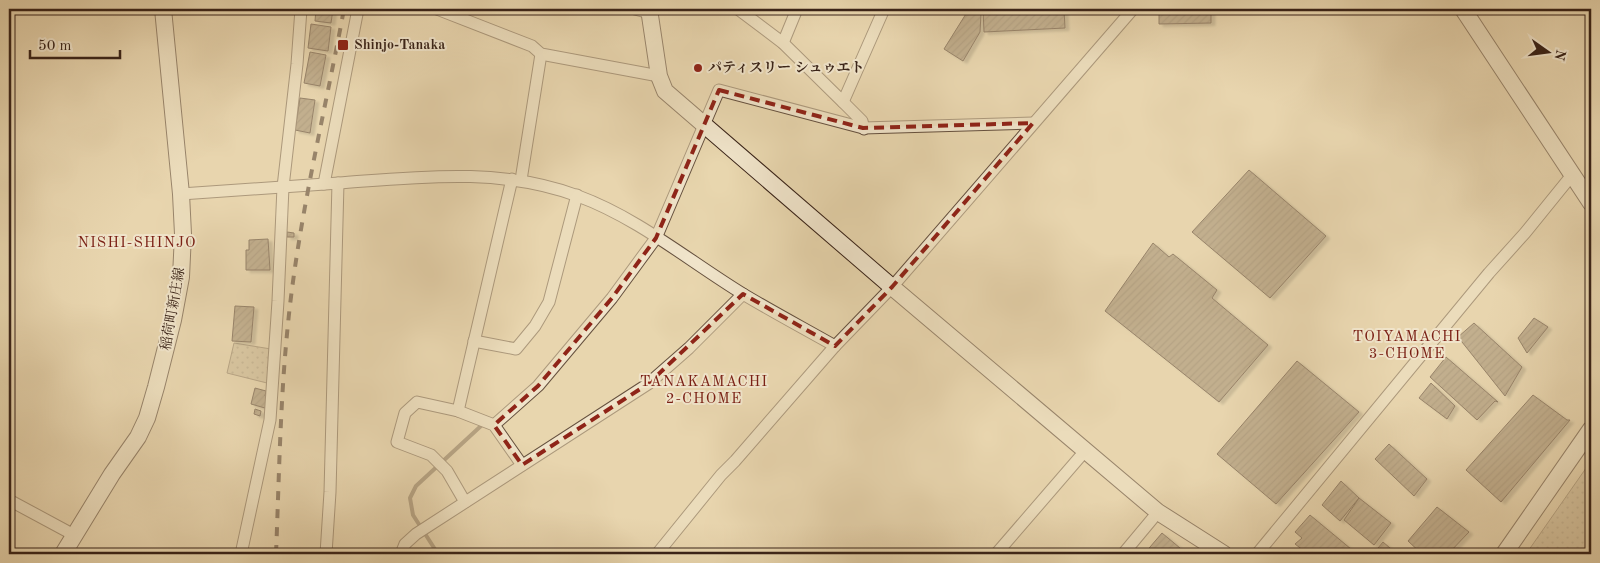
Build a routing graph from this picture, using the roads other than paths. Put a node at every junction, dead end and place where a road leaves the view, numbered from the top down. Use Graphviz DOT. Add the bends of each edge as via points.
graph roads {
  1 [pos="163,9"];
  2 [pos="301,9"];
  3 [pos="358,9"];
  4 [pos="436,9"];
  5 [pos="738,9"];
  6 [pos="797,9"];
  7 [pos="884,9"];
  8 [pos="1133,9"];
  9 [pos="645,10"];
  10 [pos="1467,11"];
  11 [pos="783,43"];
  12 [pos="541,54"];
  13 [pos="659,76"];
  14 [pos="843,102"];
  15 [pos="1033,123"];
  16 [pos="704,125"];
  17 [pos="864,128"];
  18 [pos="1572,174"];
  19 [pos="516,179"];
  20 [pos="338,183"];
  21 [pos="324,184"];
  22 [pos="283,187"];
  23 [pos="181,194"];
  24 [pos="577,195"];
  25 [pos="1591,203"];
  26 [pos="656,238"];
  27 [pos="892,287"];
  28 [pos="743,294"];
  29 [pos="474,341"];
  30 [pos="836,346"];
  31 [pos="458,411"];
  32 [pos="494,425"];
  33 [pos="1591,429"];
  34 [pos="1085,451"];
  35 [pos="522,465"];
  36 [pos="9,500"];
  37 [pos="465,502"];
  38 [pos="1158,512"];
  39 [pos="74,535"];
  40 [pos="62,554"];
  41 [pos="241,554"];
  42 [pos="326,554"];
  43 [pos="401,554"];
  44 [pos="658,554"];
  45 [pos="996,554"];
  46 [pos="1123,554"];
  47 [pos="1224,554"];
  48 [pos="1257,554"];
  49 [pos="1504,554"];
  1 -- 23 [label="street, 稲荷町新庄線"];
  2 -- 22 [label="street"];
  3 -- 21 [label="street"];
  4 -- 12 [label="street" via="532,46"];
  5 -- 11 [label="street"];
  6 -- 11 [label="street"];
  7 -- 14 [label="street"];
  8 -- 15 [label="street"];
  9 -- 13 [label="street"];
  10 -- 18 [label="street"];
  11 -- 14 [label="street"];
  12 -- 13 [label="street"];
  12 -- 19 [label="street"];
  13 -- 16 [label="street" via="665,91"];
  14 -- 17 [label="street" via="862,121"];
  15 -- 17 [label="street"];
  15 -- 27 [label="street"];
  16 -- 17 [label="street" via="719,90"];
  16 -- 26 [label="street"];
  16 -- 27 [label="street"];
  18 -- 25 [label="street"];
  18 -- 48 [label="street"];
  19 -- 20 [label="street" via="437,176"];
  19 -- 24 [label="street"];
  19 -- 29 [label="street"];
  20 -- 21 [label="street"];
  20 -- 42 [label="street"];
  21 -- 22 [label="street"];
  22 -- 23 [label="street"];
  22 -- 41 [label="street" via="270,420"];
  23 -- 39 [label="street, 稲荷町新庄線" via="181,277 147,418"];
  24 -- 26 [label="street" via="612,210"];
  24 -- 29 [label="street" via="549,302 535,326 516,349"];
  26 -- 28 [label="street"];
  26 -- 32 [label="street" via="612,298 538,386"];
  27 -- 30 [label="street"];
  27 -- 34 [label="street"];
  28 -- 30 [label="street"];
  28 -- 35 [label="street" via="648,384"];
  29 -- 31 [label="street"];
  30 -- 44 [label="street" via="721,475"];
  31 -- 32 [label="street"];
  31 -- 37 [label="street" via="416,402 404,413 397,442 431,455 447,471"];
  32 -- 35 [label="street"];
  33 -- 49 [label="street"];
  34 -- 38 [label="street"];
  34 -- 45 [label="street"];
  35 -- 37 [label="street"];
  36 -- 39 [label="street"];
  37 -- 43 [label="street" via="416,534 405,544"];
  38 -- 46 [label="street"];
  38 -- 47 [label="street"];
  39 -- 40 [label="street, 稲荷町新庄線"];
}
